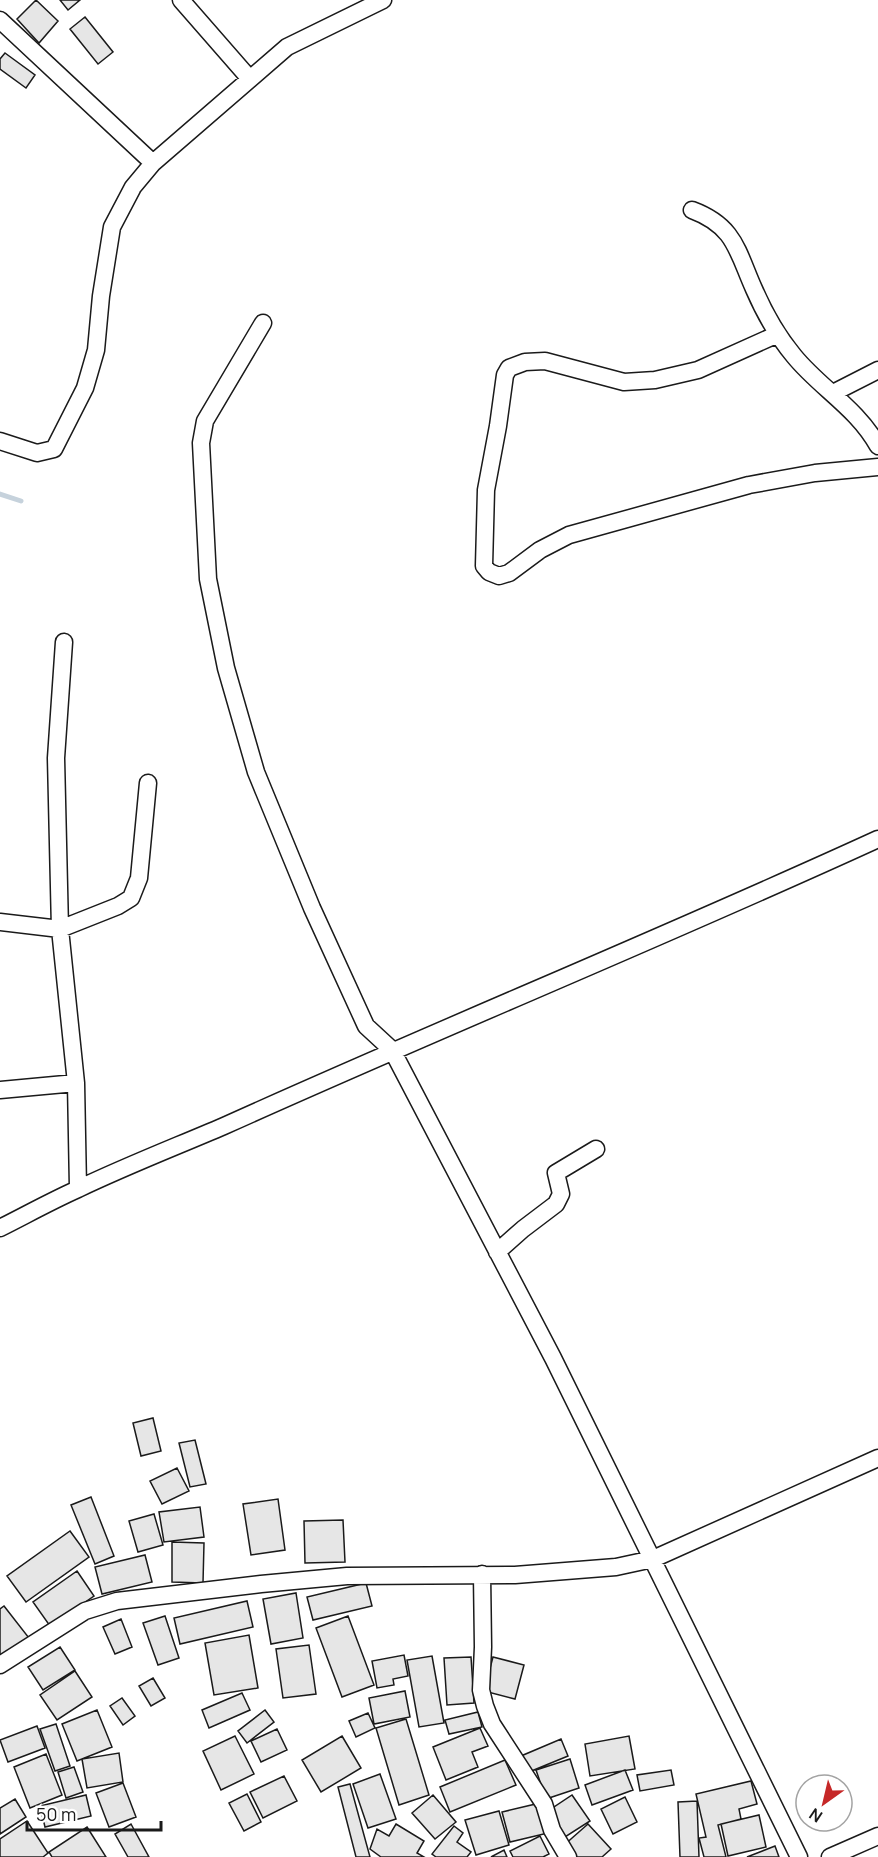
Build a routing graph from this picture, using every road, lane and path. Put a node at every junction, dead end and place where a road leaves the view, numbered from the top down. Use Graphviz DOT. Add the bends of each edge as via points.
graph roads {
  1 [pos="182,0"];
  2 [pos="383,0"];
  3 [pos="0,20"];
  4 [pos="250,80"];
  5 [pos="153,163"];
  6 [pos="692,210"];
  7 [pos="263,323"];
  8 [pos="778,333"];
  9 [pos="878,370"];
  10 [pos="833,393"];
  11 [pos="0,441"];
  12 [pos="878,446"];
  13 [pos="878,467"];
  14 [pos="64,642"];
  15 [pos="148,783"];
  16 [pos="878,839"];
  17 [pos="0,922"];
  18 [pos="60,929"];
  19 [pos="392,1050"];
  20 [pos="76,1083"];
  21 [pos="0,1090"];
  22 [pos="596,1149"];
  23 [pos="78,1188"];
  24 [pos="0,1228"];
  25 [pos="497,1252"];
  26 [pos="878,1458"];
  27 [pos="653,1559"];
  28 [pos="482,1574"];
  29 [pos="0,1665"];
  30 [pos="878,1836"];
  31 [pos="568,1857"];
  32 [pos="800,1857"];
  33 [pos="830,1857"];
  1 -- 4 [label="street"];
  2 -- 4 [label="street" via="287,47"];
  3 -- 5 [label="street"];
  4 -- 5 [label="street"];
  5 -- 11 [label="street" via="133,187 112,228 96,350 86,388 54,449 37,453"];
  6 -- 8 [label="street" via="710,217 725,230"];
  7 -- 19 [label="street" via="205,421 201,442 208,579 226,668 256,772 366,1026"];
  8 -- 10 [label="street" via="794,356"];
  8 -- 13 [label="street" via="698,370 655,380 624,382 545,361 509,368 486,490 484,566 499,576 509,573 569,535 749,485"];
  9 -- 10 [label="street"];
  10 -- 12 [label="street" via="856,414"];
  14 -- 18 [label="street" via="56,758"];
  15 -- 18 [label="street" via="139,878 131,898"];
  16 -- 19 [label="street"];
  17 -- 18 [label="street"];
  18 -- 20 [label="street"];
  19 -- 23 [label="street"];
  19 -- 25 [label="street"];
  20 -- 21 [label="street"];
  20 -- 23 [label="street"];
  22 -- 25 [label="street" via="556,1173 561,1194 556,1204"];
  23 -- 24 [label="street"];
  25 -- 27 [label="street"];
  26 -- 27 [label="street"];
  27 -- 28 [label="street" via="616,1567"];
  27 -- 32 [label="street"];
  28 -- 29 [label="street" via="347,1576 117,1601 85,1611"];
  28 -- 31 [label="street" via="481,1690 485,1706 492,1724 544,1804 552,1830"];
  30 -- 33 [label="street"];
}
